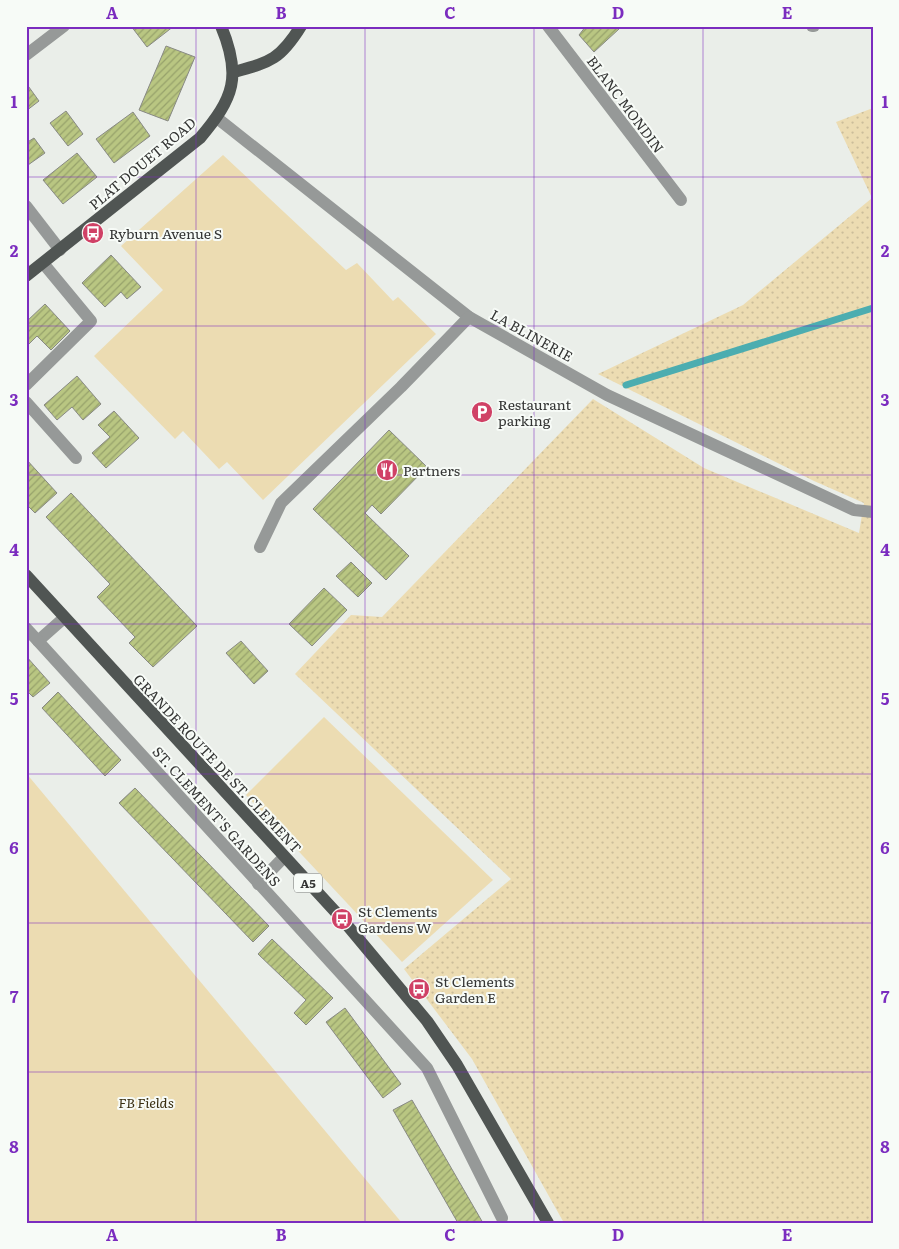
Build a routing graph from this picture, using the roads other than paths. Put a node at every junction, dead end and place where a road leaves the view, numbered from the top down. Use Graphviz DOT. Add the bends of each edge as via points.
graph roads {
  1 [pos="64,26"];
  2 [pos="221,26"];
  3 [pos="301,26"];
  4 [pos="548,26"];
  5 [pos="26,55"];
  6 [pos="234,72"];
  7 [pos="217,118"];
  8 [pos="681,200"];
  9 [pos="26,206"];
  10 [pos="60,250"];
  11 [pos="43,263"];
  12 [pos="26,276"];
  13 [pos="469,317"];
  14 [pos="26,385"];
  15 [pos="26,402"];
  16 [pos="76,458"];
  17 [pos="873,512"];
  18 [pos="260,547"];
  19 [pos="26,575"];
  20 [pos="64,618"];
  21 [pos="26,628"];
  22 [pos="38,641"];
  23 [pos="284,858"];
  24 [pos="258,884"];
  25 [pos="502,1218"];
  26 [pos="548,1223"];
  1 -- 5 [label="street"];
  2 -- 6 [label="main road"];
  3 -- 6 [label="main road" via="292,41 270,62"];
  4 -- 8 [label="street, BLANC MONDIN"];
  6 -- 7 [label="main road, PLAT DOUET ROAD" via="228,98"];
  7 -- 10 [label="main road, PLAT DOUET ROAD" via="200,138"];
  7 -- 13 [label="street, LA BLINERIE"];
  9 -- 10 [label="street"];
  10 -- 11 [label="main road, PLAT DOUET ROAD"];
  11 -- 12 [label="main road, PLAT DOUET ROAD"];
  11 -- 14 [label="street" via="91,321"];
  13 -- 17 [label="street, LA BLINERIE" via="607,394 854,510"];
  13 -- 18 [label="street" via="281,503"];
  15 -- 16 [label="street"];
  19 -- 20 [label="main road, GRANDE ROUTE DE ST. CLEMENT / A5"];
  20 -- 22 [label="street"];
  20 -- 23 [label="main road, GRANDE ROUTE DE ST. CLEMENT / A5"];
  21 -- 22 [label="street, ST. CLEMENT'S GARDENS"];
  22 -- 24 [label="street, ST. CLEMENT'S GARDENS"];
  23 -- 24 [label="street"];
  23 -- 26 [label="main road, GRANDE ROUTE DE ST. CLEMENT / A5" via="342,919 427,1021 457,1065"];
  24 -- 25 [label="street, ST. CLEMENT'S GARDENS" via="427,1068"];
}
